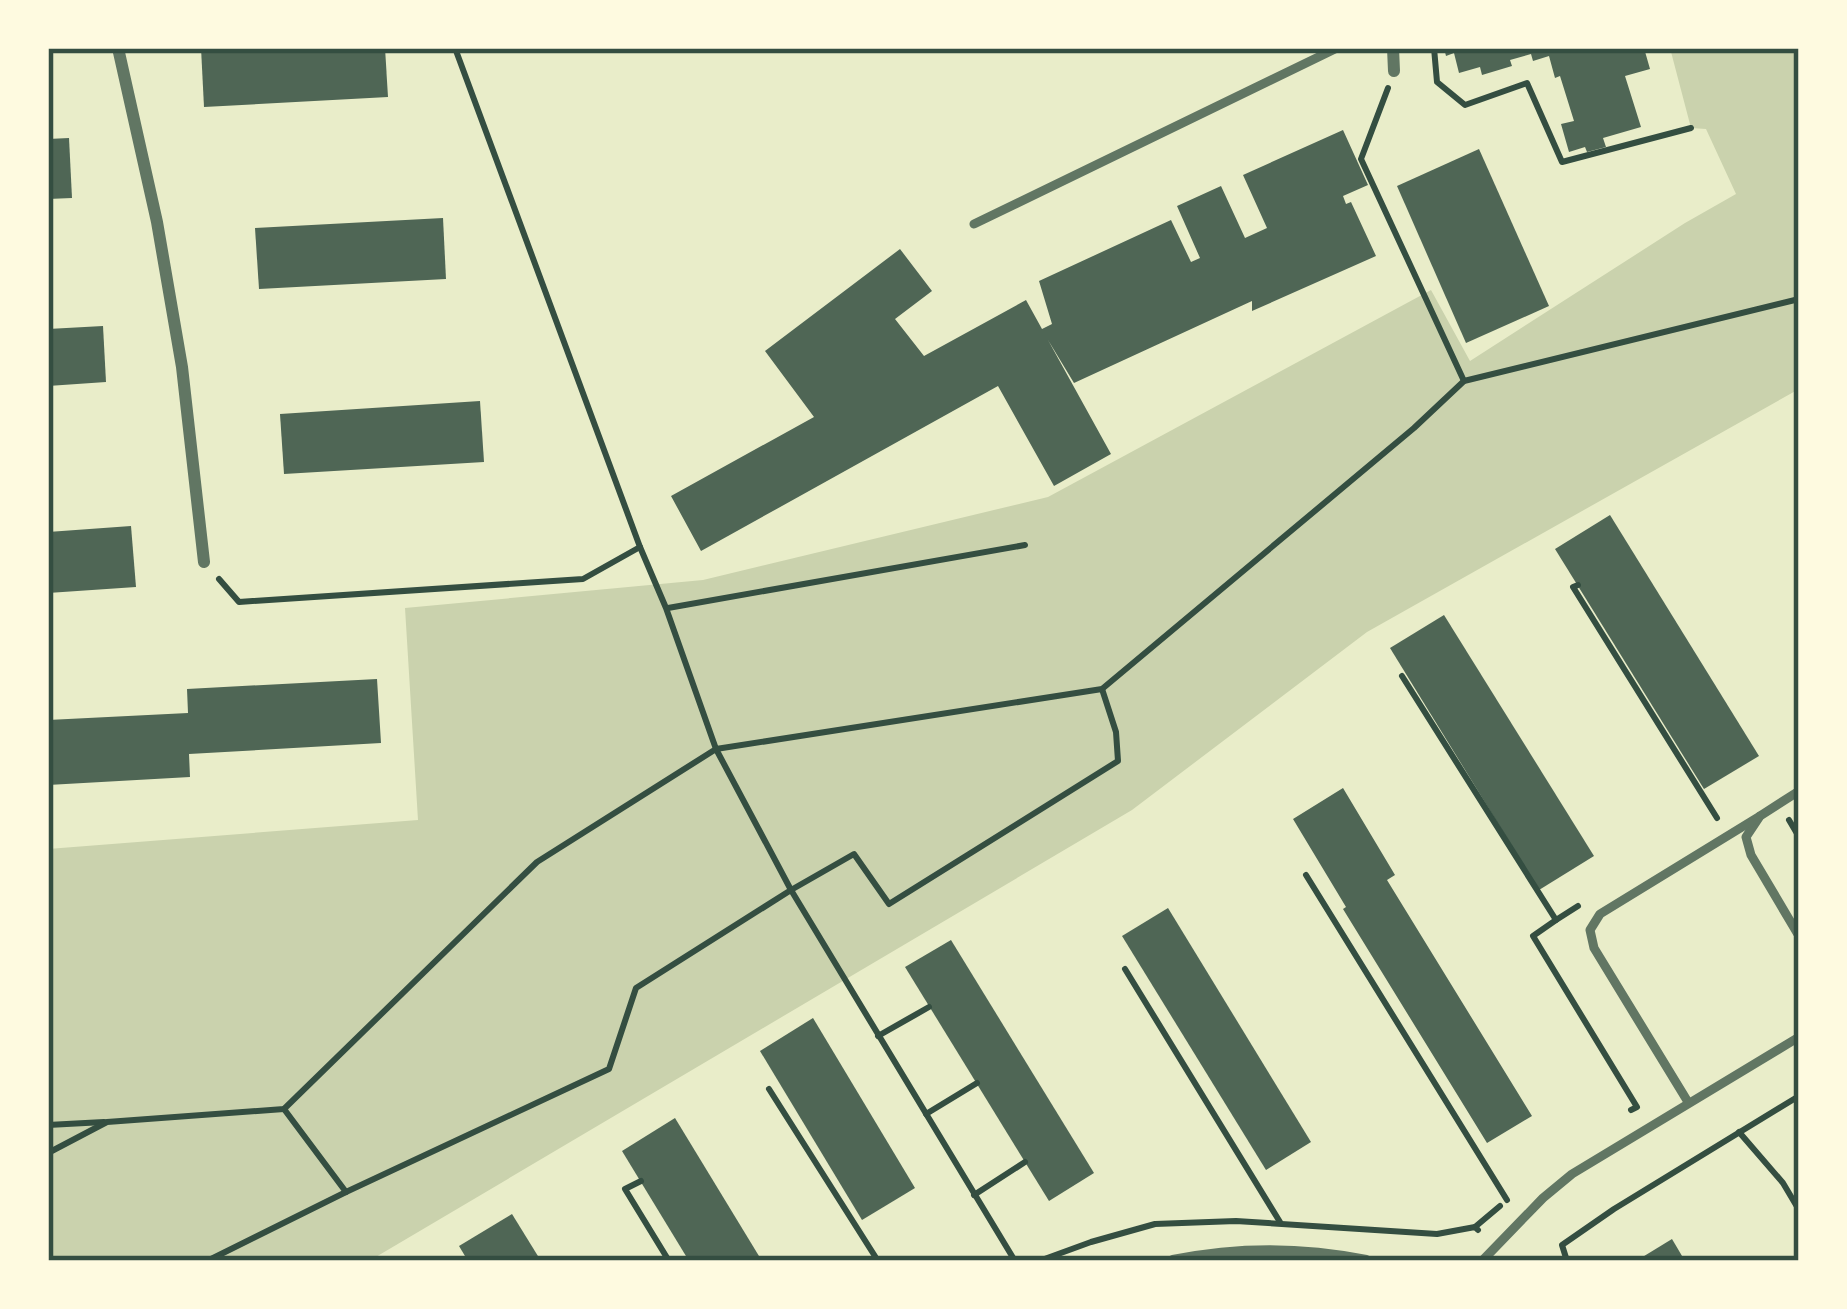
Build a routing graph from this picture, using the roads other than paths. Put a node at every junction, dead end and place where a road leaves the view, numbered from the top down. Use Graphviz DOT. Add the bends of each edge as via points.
graph roads {
  1 [pos="118,48"];
  2 [pos="1337,48"];
  3 [pos="1394,48"];
  4 [pos="1394,71"];
  5 [pos="974,224"];
  6 [pos="204,562"];
  7 [pos="1799,790"];
  8 [pos="1760,816"];
  9 [pos="1799,936"];
  10 [pos="1799,1037"];
  11 [pos="1688,1102"];
  12 [pos="1173,1261"];
  13 [pos="1366,1261"];
  14 [pos="1482,1261"];
  1 -- 6 [label="street" via="158,222"];
  2 -- 5 [label="lane"];
  3 -- 4 [label="street"];
  7 -- 8 [label="lane"];
  8 -- 9 [label="lane" via="1746,837 1751,855"];
  8 -- 11 [label="lane" via="1600,914 1590,930"];
  10 -- 11 [label="lane"];
  11 -- 14 [label="lane" via="1572,1174"];
  12 -- 13 [label="street" via="1284,1250"];
}
